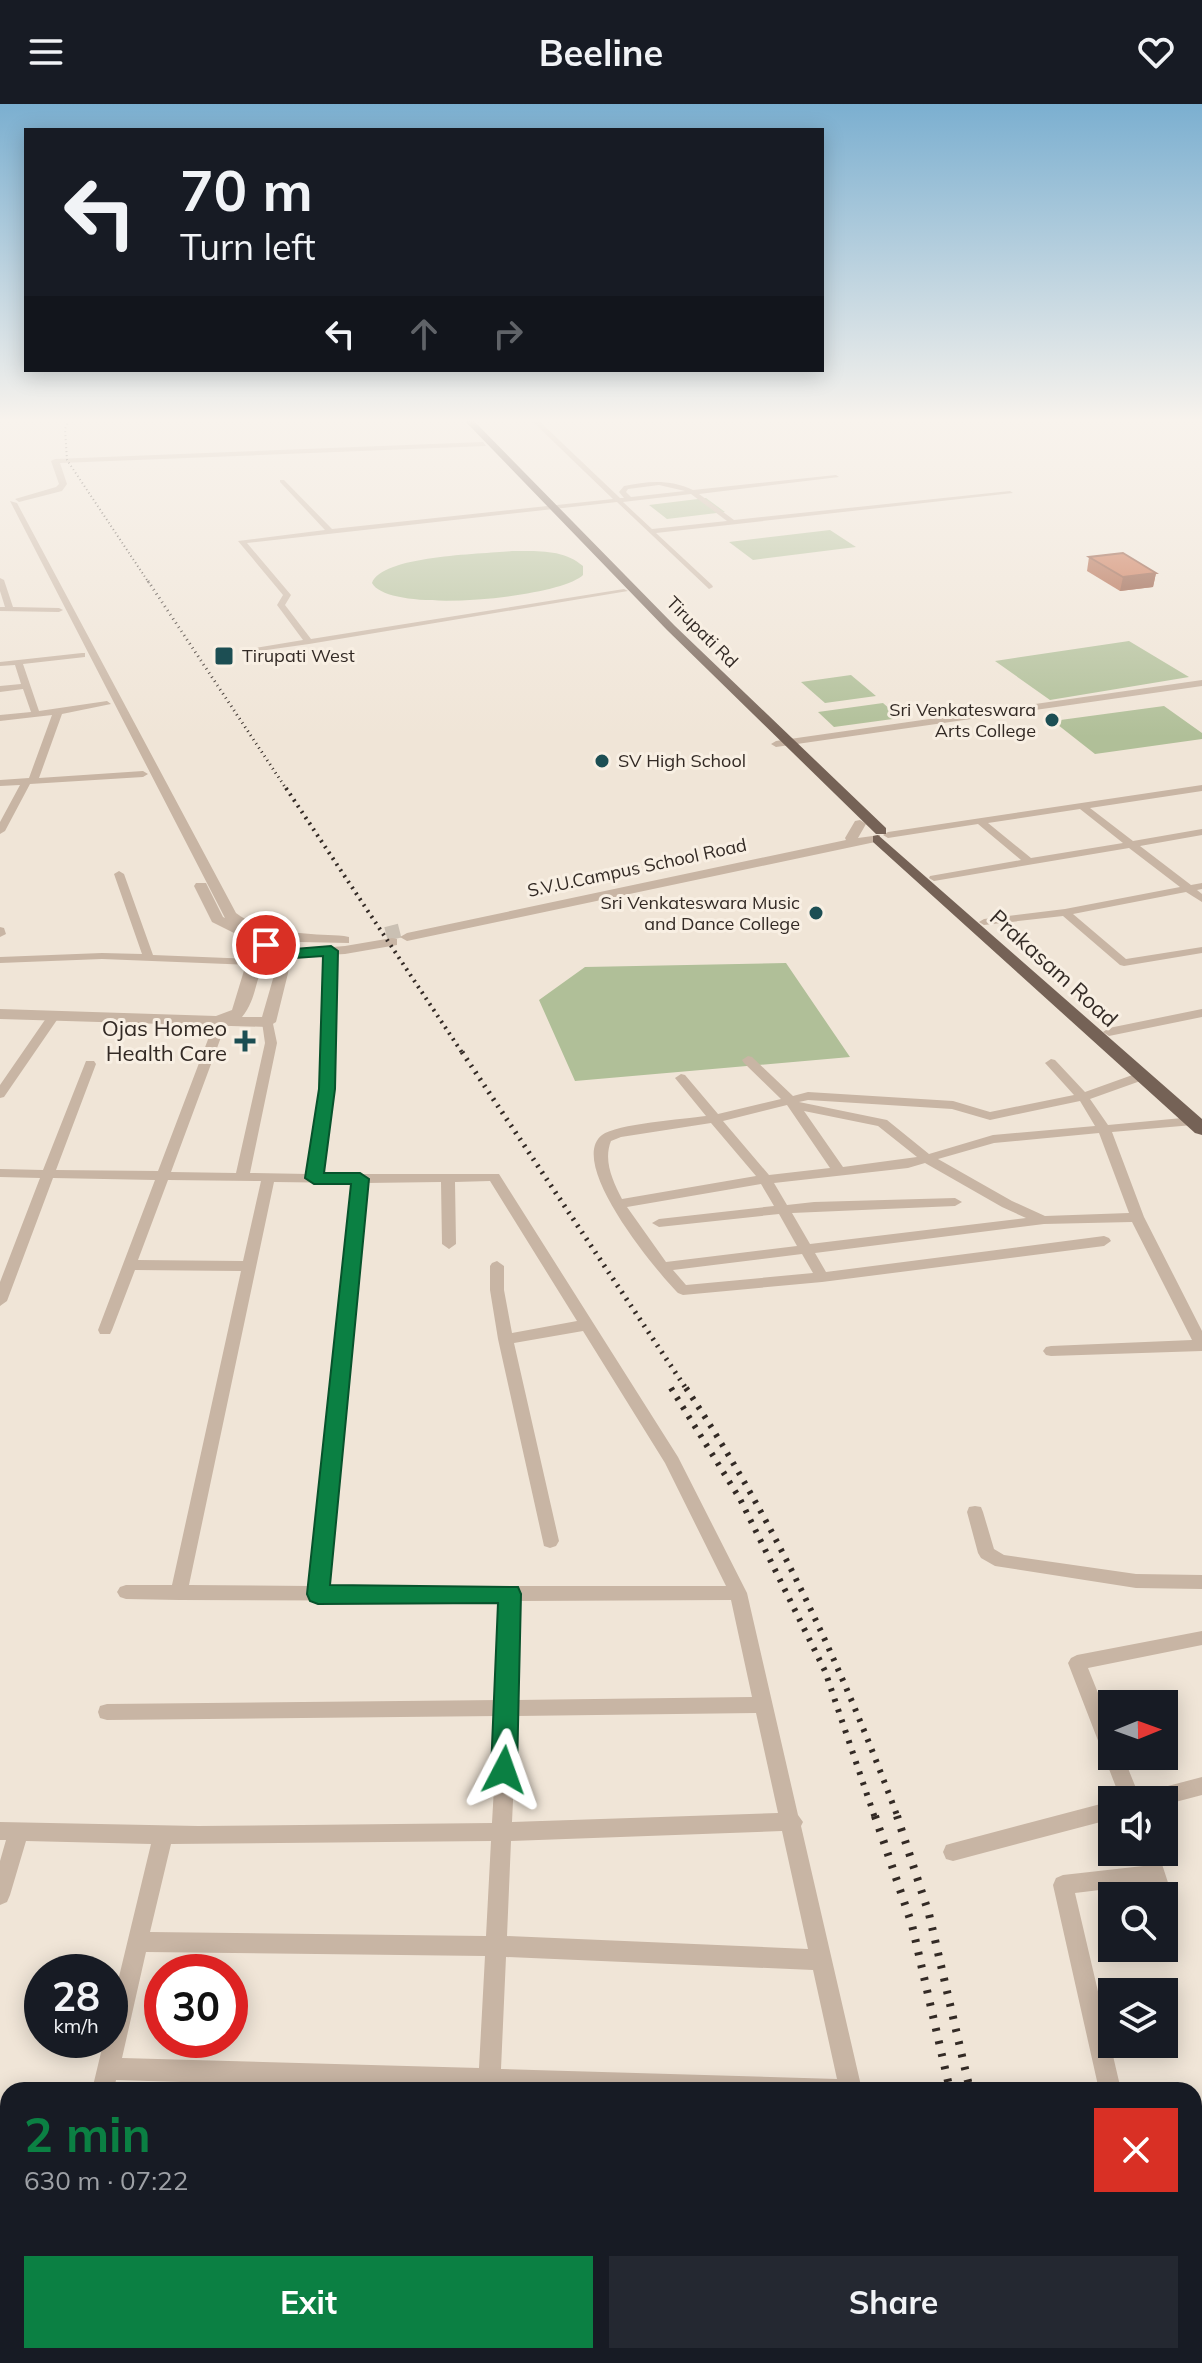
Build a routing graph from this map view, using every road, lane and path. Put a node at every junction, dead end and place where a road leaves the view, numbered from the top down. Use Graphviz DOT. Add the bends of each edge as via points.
graph roads {
  1 [pos="19,525"];
  2 [pos="21,525"];
  3 [pos="325,525"];
  4 [pos="379,525"];
  5 [pos="565,525"];
  6 [pos="567,525"];
  7 [pos="647,525"];
  8 [pos="702,525"];
  9 [pos="330,531"];
  10 [pos="653,531"];
  11 [pos="0,580"];
  12 [pos="709,587"];
  13 [pos="624,591"];
  14 [pos="0,609"];
  15 [pos="10,609"];
  16 [pos="59,610"];
  17 [pos="666,629"];
  18 [pos="309,642"];
  19 [pos="255,650"];
  20 [pos="82,655"];
  21 [pos="18,662"];
  22 [pos="0,664"];
  23 [pos="1202,683"];
  24 [pos="26,686"];
  25 [pos="0,689"];
  26 [pos="1202,690"];
  27 [pos="107,704"];
  28 [pos="58,712"];
  29 [pos="36,714"];
  30 [pos="0,718"];
  31 [pos="785,747"];
  32 [pos="143,774"];
  33 [pos="30,782"];
  34 [pos="0,783"];
  35 [pos="1202,788"];
  36 [pos="1082,806"];
  37 [pos="981,822"];
  38 [pos="0,831"];
  39 [pos="1202,832"];
  40 [pos="876,834"];
  41 [pos="1133,842"];
  42 [pos="1028,861"];
  43 [pos="119,874"];
  44 [pos="934,878"];
  45 [pos="1196,887"];
  46 [pos="1202,899"];
  47 [pos="1065,912"];
  48 [pos="984,922"];
  49 [pos="267,945"];
  50 [pos="292,945"];
  51 [pos="1202,950"];
  52 [pos="331,951"];
  53 [pos="149,958"];
  54 [pos="0,960"];
  55 [pos="252,962"];
  56 [pos="0,1004"];
  57 [pos="1202,1013"];
  58 [pos="0,1014"];
  59 [pos="53,1017"];
  60 [pos="221,1021"];
  61 [pos="268,1022"];
  62 [pos="1109,1032"];
  63 [pos="748,1060"];
  64 [pos="1051,1063"];
  65 [pos="90,1064"];
  66 [pos="1142,1076"];
  67 [pos="681,1078"];
  68 [pos="0,1094"];
  69 [pos="1083,1097"];
  70 [pos="792,1102"];
  71 [pos="714,1118"];
  72 [pos="1199,1121"];
  73 [pos="1104,1129"];
  74 [pos="927,1159"];
  75 [pos="839,1171"];
  76 [pos="0,1173"];
  77 [pos="48,1175"];
  78 [pos="165,1177"];
  79 [pos="242,1178"];
  80 [pos="314,1178"];
  81 [pos="448,1178"];
  82 [pos="268,1179"];
  83 [pos="360,1179"];
  84 [pos="765,1179"];
  85 [pos="955,1202"];
  86 [pos="618,1204"];
  87 [pos="784,1210"];
  88 [pos="1137,1217"];
  89 [pos="1044,1220"];
  90 [pos="659,1223"];
  91 [pos="1104,1241"];
  92 [pos="449,1244"];
  93 [pos="807,1248"];
  94 [pos="130,1265"];
  95 [pos="249,1266"];
  96 [pos="497,1266"];
  97 [pos="663,1267"];
  98 [pos="822,1277"];
  99 [pos="0,1301"];
  100 [pos="1202,1308"];
  101 [pos="1184,1310"];
  102 [pos="585,1325"];
  103 [pos="105,1330"];
  104 [pos="506,1339"];
  105 [pos="1202,1346"];
  106 [pos="1051,1351"];
  107 [pos="975,1512"];
  108 [pos="550,1541"];
  109 [pos="1202,1582"];
  110 [pos="126,1592"];
  111 [pos="179,1593"];
  112 [pos="738,1593"];
  113 [pos="318,1594"];
  114 [pos="510,1594"];
  115 [pos="1202,1638"];
  116 [pos="765,1705"];
  117 [pos="508,1706"];
  118 [pos="107,1712"];
  119 [pos="1098,1716"];
  120 [pos="1202,1786"];
  121 [pos="1178,1792"];
  122 [pos="1098,1814"];
  123 [pos="793,1822"];
  124 [pos="10,1831"];
  125 [pos="500,1834"];
  126 [pos="162,1838"];
  127 [pos="953,1852"];
  128 [pos="1153,1866"];
  129 [pos="1156,1874"];
  130 [pos="1158,1882"];
  131 [pos="0,1895"];
  132 [pos="137,1942"];
  133 [pos="496,1946"];
  134 [pos="821,1960"];
  135 [pos="105,2080"];
  136 [pos="233,2082"];
  137 [pos="489,2082"];
  138 [pos="849,2082"];
  139 [pos="1108,2082"];
  1 -- 16 [label="street"];
  2 -- 50 [label="street" via="230,915"];
  3 -- 9 [label="street"];
  4 -- 9 [label="street"];
  5 -- 13 [label="main road, Tirupati Rd"];
  6 -- 17 [label="main road, Tirupati Rd"];
  7 -- 10 [label="street"];
  8 -- 10 [label="street"];
  9 -- 18 [label="street" via="242,541 287,595 281,605"];
  10 -- 12 [label="street"];
  11 -- 15 [label="street"];
  13 -- 17 [label="main road, Tirupati Rd"];
  13 -- 18 [label="street"];
  14 -- 15 [label="street"];
  15 -- 16 [label="street"];
  16 -- 20 [label="street"];
  17 -- 31 [label="main road, Tirupati Rd"];
  18 -- 19 [label="street"];
  20 -- 21 [label="street"];
  20 -- 27 [label="street"];
  21 -- 22 [label="street"];
  21 -- 24 [label="street"];
  23 -- 31 [label="street"];
  24 -- 25 [label="street"];
  24 -- 29 [label="street"];
  26 -- 31 [label="street"];
  27 -- 28 [label="street"];
  27 -- 32 [label="street"];
  28 -- 29 [label="street"];
  28 -- 33 [label="street"];
  29 -- 30 [label="street"];
  31 -- 40 [label="main road, Tirupati Rd"];
  31 -- 40 [label="main road, Tirupati Rd"];
  32 -- 33 [label="street"];
  32 -- 49 [label="street" via="217,919"];
  33 -- 34 [label="street"];
  33 -- 38 [label="street"];
  35 -- 36 [label="street"];
  36 -- 37 [label="street"];
  36 -- 41 [label="street"];
  37 -- 40 [label="street"];
  37 -- 42 [label="street"];
  39 -- 41 [label="street"];
  40 -- 40 [label="street, S.V.U.Campus School Road" via="405,933 851,838"];
  40 -- 44 [label="main road, Prakasam Road"];
  40 -- 66 [label="main road, Prakasam Road"];
  41 -- 42 [label="street"];
  41 -- 45 [label="street"];
  42 -- 44 [label="street"];
  43 -- 53 [label="street"];
  44 -- 48 [label="main road, Prakasam Road"];
  45 -- 46 [label="street"];
  45 -- 47 [label="street"];
  47 -- 48 [label="street"];
  47 -- 51 [label="street" via="1124,963"];
  48 -- 62 [label="main road, Prakasam Road"];
  49 -- 50 [label="street"];
  49 -- 55 [label="street"];
  50 -- 52 [label="street"];
  50 -- 52 [label="street" via="389,938"];
  50 -- 61 [label="street"];
  52 -- 80 [label="street" via="327,1089"];
  53 -- 54 [label="street"];
  53 -- 55 [label="street"];
  55 -- 56 [label="street" via="242,1007 229,1017"];
  57 -- 62 [label="street"];
  58 -- 59 [label="street"];
  59 -- 60 [label="street"];
  59 -- 68 [label="street"];
  60 -- 61 [label="street"];
  60 -- 78 [label="street"];
  61 -- 79 [label="street" via="271,1043"];
  62 -- 72 [label="main road, Prakasam Road"];
  63 -- 70 [label="street"];
  64 -- 69 [label="street"];
  65 -- 77 [label="street"];
  66 -- 69 [label="street"];
  66 -- 72 [label="main road, Prakasam Road"];
  67 -- 71 [label="street"];
  69 -- 70 [label="street" via="990,1116 953,1105 816,1095"];
  69 -- 73 [label="street"];
  70 -- 71 [label="street"];
  70 -- 74 [label="street" via="882,1123"];
  70 -- 75 [label="street"];
  71 -- 84 [label="street"];
  71 -- 86 [label="street" via="606,1138 600,1156"];
  72 -- 73 [label="street"];
  73 -- 74 [label="street" via="993,1139"];
  73 -- 88 [label="street"];
  74 -- 75 [label="street"];
  74 -- 89 [label="street"];
  75 -- 84 [label="street"];
  76 -- 77 [label="street"];
  77 -- 78 [label="street"];
  77 -- 99 [label="street"];
  78 -- 79 [label="street"];
  78 -- 94 [label="street"];
  79 -- 82 [label="street"];
  80 -- 82 [label="street"];
  80 -- 83 [label="street"];
  81 -- 83 [label="street"];
  81 -- 92 [label="street"];
  81 -- 102 [label="street" via="497,1180"];
  82 -- 95 [label="street"];
  83 -- 113 [label="street"];
  84 -- 86 [label="street"];
  84 -- 87 [label="street"];
  85 -- 87 [label="street"];
  86 -- 97 [label="street"];
  87 -- 90 [label="street"];
  87 -- 93 [label="street"];
  88 -- 89 [label="street"];
  88 -- 101 [label="street"];
  89 -- 93 [label="street"];
  91 -- 98 [label="street"];
  93 -- 97 [label="street"];
  93 -- 98 [label="street"];
  94 -- 95 [label="street"];
  94 -- 103 [label="street"];
  95 -- 111 [label="street"];
  96 -- 104 [label="street"];
  97 -- 98 [label="street" via="687,1291"];
  100 -- 101 [label="street"];
  101 -- 105 [label="street"];
  102 -- 104 [label="street"];
  102 -- 112 [label="street" via="672,1461"];
  104 -- 108 [label="street"];
  105 -- 106 [label="street"];
  107 -- 109 [label="street" via="987,1553 1001,1561 1136,1581"];
  110 -- 111 [label="street"];
  111 -- 113 [label="street"];
  112 -- 114 [label="street"];
  112 -- 116 [label="street"];
  113 -- 114 [label="street"];
  114 -- 117 [label="street"];
  115 -- 119 [label="street" via="1077,1663"];
  116 -- 117 [label="street"];
  116 -- 123 [label="street"];
  117 -- 118 [label="street"];
  117 -- 125 [label="street"];
  120 -- 121 [label="street"];
  122 -- 127 [label="street"];
  123 -- 125 [label="street"];
  123 -- 134 [label="street"];
  124 -- 126 [label="street"];
  124 -- 131 [label="street"];
  125 -- 126 [label="street"];
  125 -- 133 [label="street"];
  126 -- 132 [label="street"];
  128 -- 129 [label="street"];
  129 -- 130 [label="street"];
  129 -- 139 [label="street" via="1063,1885"];
  132 -- 133 [label="street"];
  132 -- 135 [label="street"];
  133 -- 134 [label="street"];
  133 -- 137 [label="street"];
  134 -- 138 [label="street"];
  135 -- 136 [label="street"];
}
